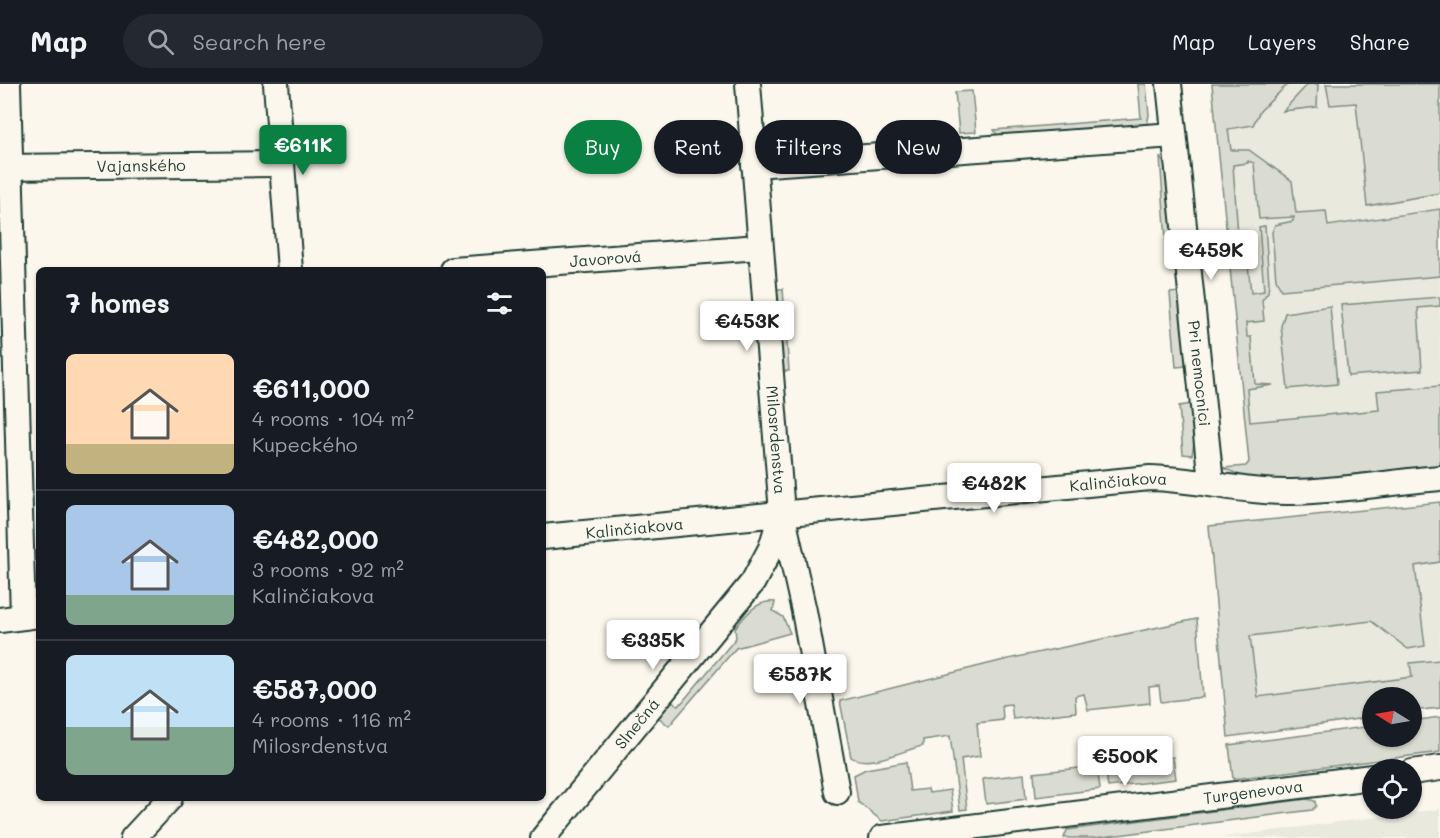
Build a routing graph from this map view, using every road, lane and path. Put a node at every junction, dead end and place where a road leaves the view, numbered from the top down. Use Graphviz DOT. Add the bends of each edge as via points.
graph roads {
  1 [pos="8,84"];
  2 [pos="276,84"];
  3 [pos="748,84"];
  4 [pos="1169,84"];
  5 [pos="1174,135"];
  6 [pos="281,164"];
  7 [pos="754,165"];
  8 [pos="5,167"];
  9 [pos="759,247"];
  10 [pos="290,267"];
  11 [pos="493,267"];
  12 [pos="1440,478"];
  13 [pos="1211,483"];
  14 [pos="782,513"];
  15 [pos="546,537"];
  16 [pos="21,617"];
  17 [pos="1440,768"];
  18 [pos="1422,771"];
  19 [pos="1362,778"];
  20 [pos="837,792"];
  21 [pos="167,801"];
  22 [pos="133,838"];
  23 [pos="543,838"];
  24 [pos="882,838"];
  1 -- 8 [label="street"];
  2 -- 6 [label="street"];
  3 -- 7 [label="street, Milosrdenstva"];
  4 -- 5 [label="street, Pri nemocnici"];
  5 -- 7 [label="street"];
  5 -- 13 [label="street, Pri nemocnici"];
  6 -- 8 [label="street, Vajanského"];
  6 -- 10 [label="street"];
  7 -- 9 [label="street, Milosrdenstva"];
  8 -- 16 [label="street"];
  9 -- 11 [label="street, Javorová"];
  9 -- 14 [label="street, Milosrdenstva"];
  12 -- 13 [label="street, Kalinčiakova" via="1293,492"];
  13 -- 14 [label="street, Kalinčiakova" via="1150,478"];
  14 -- 15 [label="street, Kalinčiakova"];
  14 -- 20 [label="street, Milosrdenstva"];
  14 -- 23 [label="street, Slnečná" via="771,548 753,582"];
  17 -- 18 [label="street"];
  19 -- 24 [label="street, Turgenevova"];
  21 -- 22 [label="street"];
}
